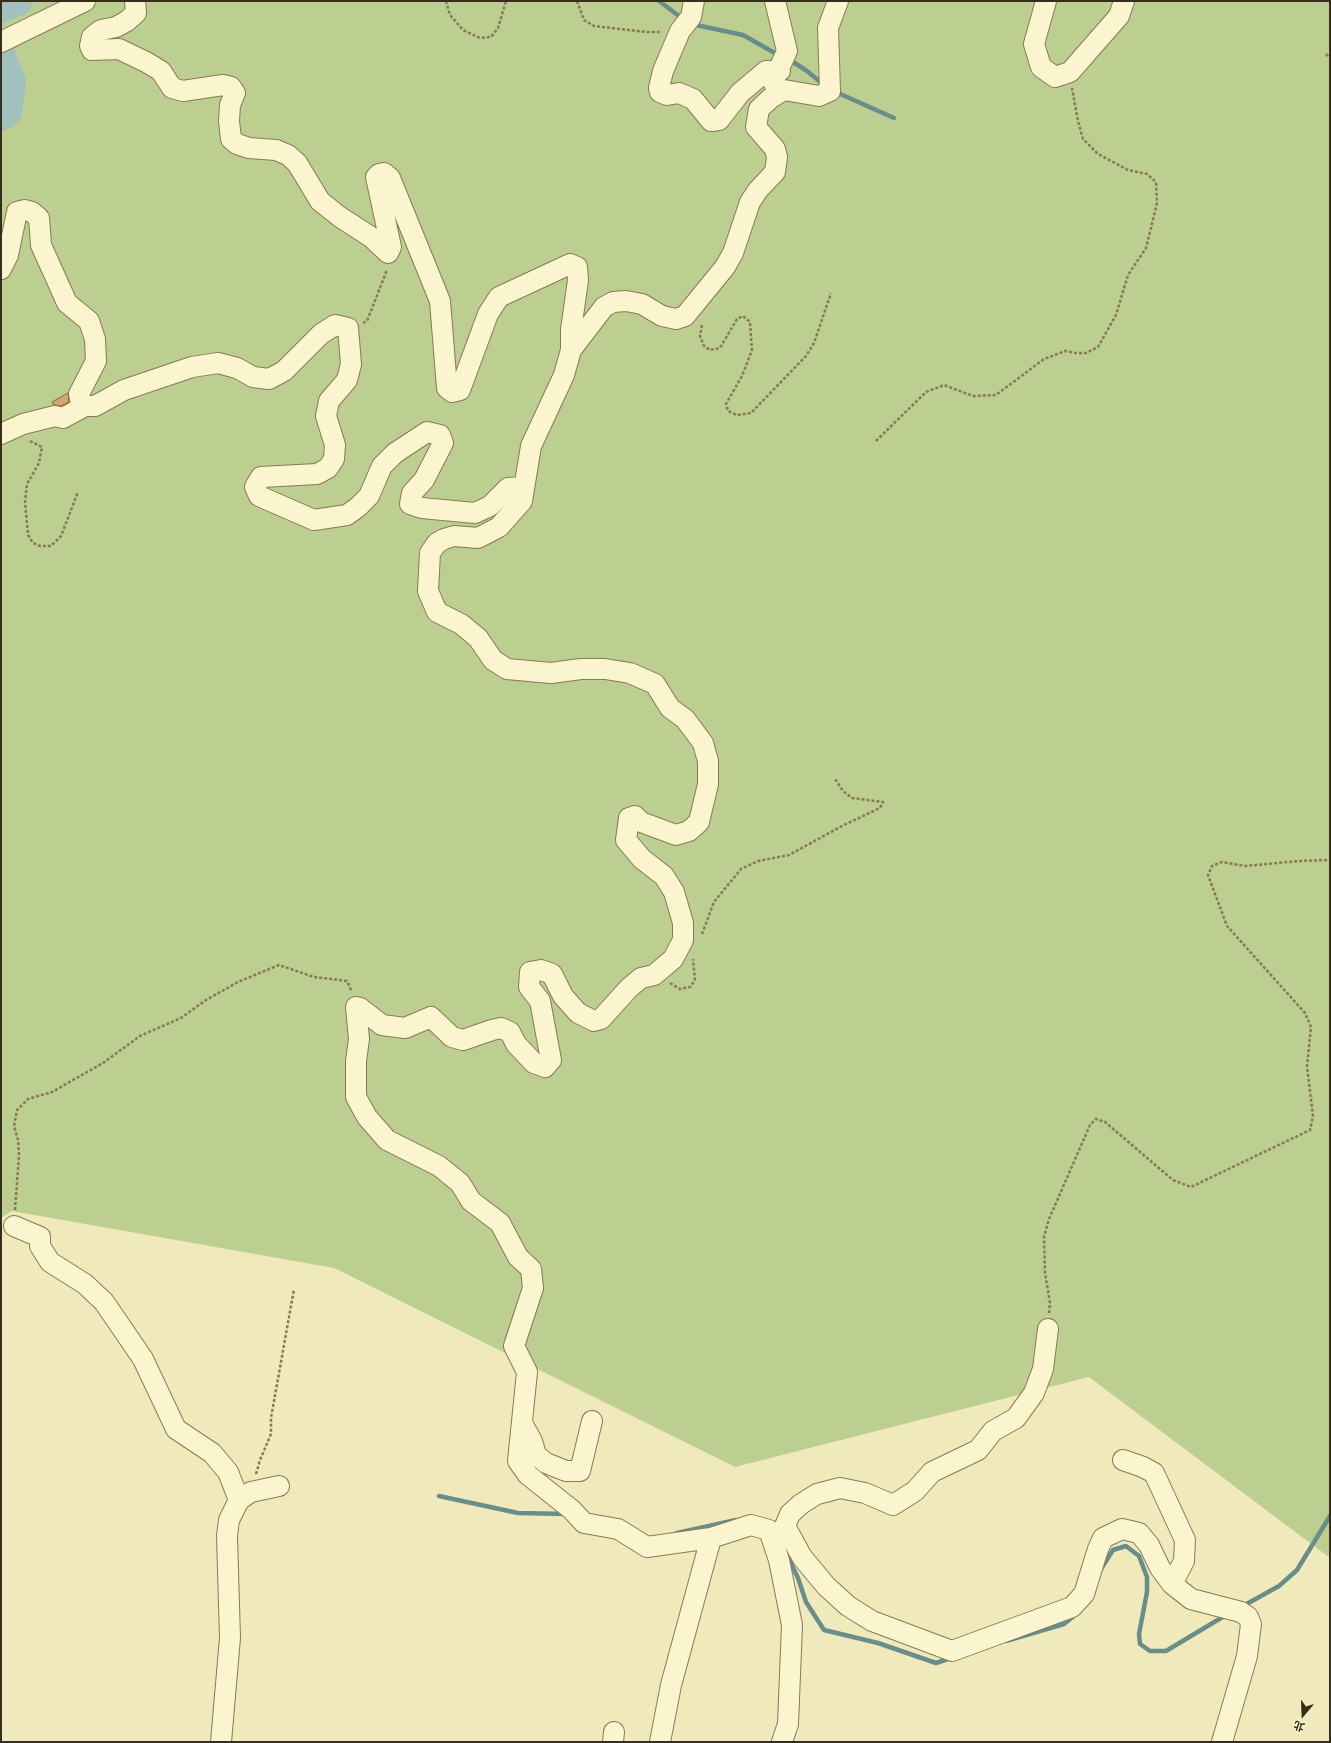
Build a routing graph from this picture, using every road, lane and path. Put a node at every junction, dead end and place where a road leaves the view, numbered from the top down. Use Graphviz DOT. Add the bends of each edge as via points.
graph roads {
  1 [pos="85,1"];
  2 [pos="135,1"];
  3 [pos="446,1"];
  4 [pos="506,1"];
  5 [pos="577,1"];
  6 [pos="694,1"];
  7 [pos="775,1"];
  8 [pos="838,1"];
  9 [pos="1046,1"];
  10 [pos="1124,1"];
  11 [pos="680,31"];
  12 [pos="3,41"];
  13 [pos="1326,54"];
  14 [pos="1330,58"];
  15 [pos="780,71"];
  16 [pos="1070,72"];
  17 [pos="759,109"];
  18 [pos="388,253"];
  19 [pos="1,269"];
  20 [pos="832,293"];
  21 [pos="702,323"];
  22 [pos="348,328"];
  23 [pos="571,350"];
  24 [pos="85,406"];
  25 [pos="23,424"];
  26 [pos="1,434"];
  27 [pos="876,441"];
  28 [pos="524,488"];
  29 [pos="78,492"];
  30 [pos="835,779"];
  31 [pos="1330,860"];
  32 [pos="701,935"];
  33 [pos="694,952"];
  34 [pos="654,974"];
  35 [pos="356,1006"];
  36 [pos="14,1226"];
  37 [pos="294,1289"];
  38 [pos="1048,1329"];
  39 [pos="592,1421"];
  40 [pos="522,1423"];
  41 [pos="1123,1460"];
  42 [pos="279,1486"];
  43 [pos="245,1496"];
  44 [pos="777,1528"];
  45 [pos="711,1538"];
  46 [pos="1172,1584"];
  47 [pos="221,1742"];
  48 [pos="660,1742"];
  49 [pos="782,1742"];
  50 [pos="1222,1742"];
  1 -- 12 [label="lane"];
  2 -- 18 [label="lane" via="136,13 116,27 100,30 92,37 92,50 119,49 161,71 172,88 183,91 223,85 231,87 235,93 230,105 229,121 231,138 236,144 276,150 288,155 297,163 320,201 371,237"];
  3 -- 4 [label="path" via="450,15 463,30 480,38 491,37 498,28"];
  5 -- 11 [label="path" via="584,20 594,26 646,32"];
  6 -- 11 [label="lane" via="691,17"];
  7 -- 15 [label="lane" via="787,52"];
  8 -- 17 [label="lane" via="828,28 830,90 819,96 784,90 770,98"];
  9 -- 16 [label="lane" via="1034,44 1041,67 1055,76"];
  10 -- 16 [label="lane" via="1119,16"];
  11 -- 15 [label="lane" via="663,71 660,92 667,95 679,93 693,99 712,122 718,120 740,93 766,72"];
  13 -- 14 [label="path"];
  15 -- 17 [label="lane" via="771,87 757,100"];
  16 -- 27 [label="path" via="1083,139 1098,154 1128,170 1148,174 1156,182 1158,203 1146,248 1128,275 1116,315 1098,347 1086,353 1065,351 1044,359 996,395 973,396 944,385 926,392"];
  17 -- 23 [label="lane" via="756,127 775,149 775,172 750,202 733,254 725,267 686,316 676,319 662,316 642,304 613,302 604,307"];
  18 -- 22 [label="path" via="390,263 367,321"];
  18 -- 23 [label="lane" via="391,247 376,177 384,173 390,178 440,301 447,388 452,392 460,390 488,314 499,297 570,264 577,267 578,280"];
  19 -- 24 [label="lane" via="8,254 17,212 32,212 39,218 41,244 67,303 89,321 95,339 96,361 79,394 81,403"];
  20 -- 21 [label="path" via="814,343 806,356 751,412 736,415 728,411 726,404 742,376 752,350 750,322 743,316 737,319 720,348 710,350 704,346 700,336"];
  22 -- 24 [label="lane" via="335,325 321,334 284,371 269,379 253,377 237,368 218,363 192,367 124,390 95,406"];
  22 -- 28 [label="lane" via="351,364 347,380 329,401 326,416 335,445 334,459 328,468 317,474 261,477 255,487 259,496 314,520 347,515 368,496 382,466 395,453 427,432 440,435 443,443 424,480 412,493 410,504 422,508 474,513 490,506 508,488"];
  23 -- 28 [label="lane" via="564,375 531,446"];
  24 -- 25 [label="lane" via="63,418 55,416"];
  25 -- 26 [label="lane"];
  25 -- 29 [label="path" via="24,438 42,447 39,463 27,484 25,502 28,535 33,543 51,546 61,536"];
  28 -- 34 [label="lane" via="522,501 499,527 478,538 454,536 438,543 430,553 428,591 437,612 461,624 478,638 492,660 507,669 551,673 605,669 630,673 655,684 670,708 685,719 704,743 708,761 708,784 700,822 689,831 676,836 641,822 635,816 629,818 626,840 642,859 664,876 674,892 684,923 683,940 673,959"];
  30 -- 32 [label="path" via="843,791 852,798 883,802 880,808 789,855 758,861 741,869 714,902"];
  31 -- 38 [label="path" via="1245,866 1222,862 1212,866 1208,875 1226,926 1305,1013 1311,1027 1307,1066 1314,1116 1310,1130 1191,1187 1173,1180 1105,1122 1096,1119 1090,1125 1049,1219 1044,1237 1044,1273 1050,1303"];
  33 -- 34 [label="path" via="695,980 690,987 680,989"];
  34 -- 35 [label="lane" via="641,978 601,1019 594,1021 578,1013 563,996 552,974 541,970 530,972 529,987 540,1001 551,1060 545,1067 534,1063 516,1044 510,1032 501,1028 464,1040 452,1037 431,1017 404,1028 382,1025"];
  35 -- 36 [label="path" via="347,981 314,977 279,965 238,982 181,1018 140,1036 102,1063 52,1092 28,1099 18,1110 14,1126 19,1155"];
  35 -- 40 [label="lane" via="359,1039 356,1097 367,1117 387,1140 439,1166 460,1183 471,1201 500,1223 518,1257 531,1269 533,1288 514,1346 528,1372"];
  36 -- 43 [label="lane" via="40,1237 40,1246 50,1262 85,1284 104,1302 143,1359 176,1429 212,1454"];
  37 -- 43 [label="path" via="281,1374 271,1418 271,1434"];
  38 -- 44 [label="lane" via="1043,1369 1034,1393 1016,1418 993,1431 978,1450 932,1472 914,1491 893,1505 865,1493 840,1488 817,1494 801,1504"];
  39 -- 40 [label="lane" via="580,1471 566,1471 536,1456 532,1441"];
  40 -- 45 [label="lane" via="518,1461 528,1475 584,1523 618,1529 647,1547"];
  41 -- 46 [label="lane" via="1154,1473 1185,1540 1184,1561"];
  42 -- 43 [label="lane"];
  43 -- 47 [label="lane" via="229,1520 227,1536 230,1638"];
  44 -- 45 [label="lane" via="750,1526"];
  44 -- 46 [label="lane" via="826,1586 848,1606 872,1621 952,1651 1072,1608 1084,1594 1103,1538 1122,1529 1139,1533"];
  44 -- 49 [label="lane" via="779,1560 792,1625 788,1724"];
  45 -- 48 [label="lane" via="670,1685"];
  46 -- 50 [label="lane" via="1191,1599 1248,1617 1251,1624 1247,1656"];
}
